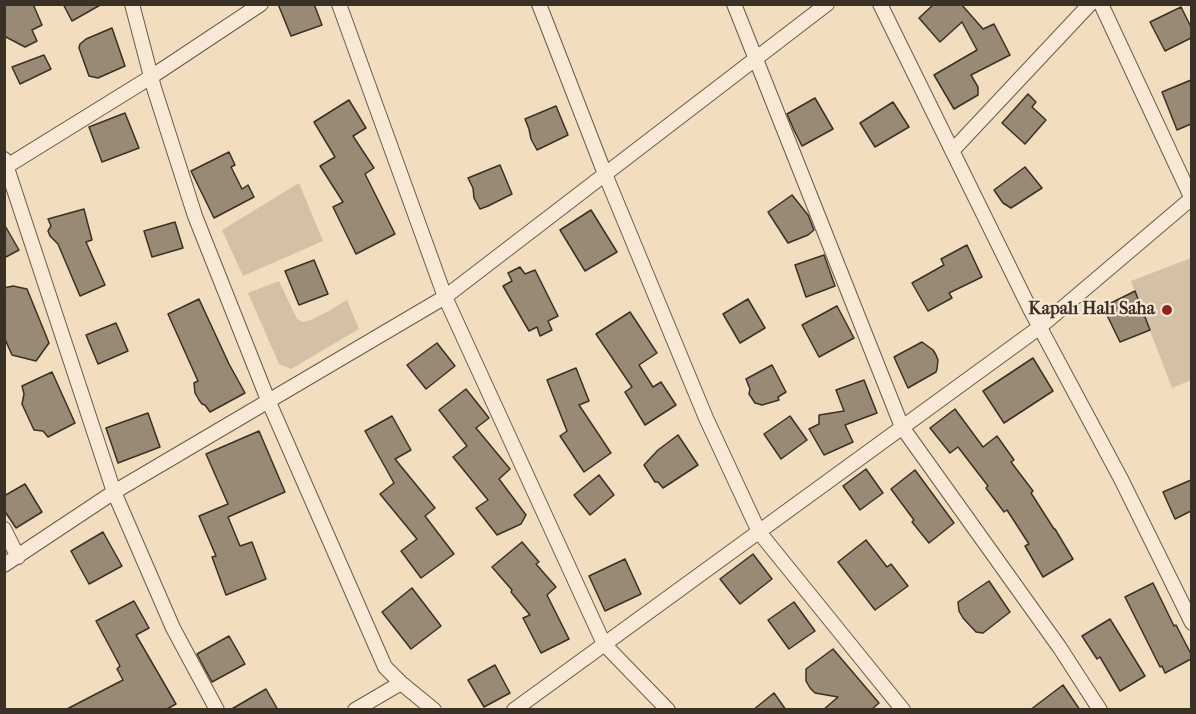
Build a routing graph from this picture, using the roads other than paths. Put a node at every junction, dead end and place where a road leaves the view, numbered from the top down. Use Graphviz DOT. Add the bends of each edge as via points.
graph roads {
  1 [pos="132,4"];
  2 [pos="261,4"];
  3 [pos="339,4"];
  4 [pos="539,4"];
  5 [pos="734,4"];
  6 [pos="827,4"];
  7 [pos="880,4"];
  8 [pos="1090,4"];
  9 [pos="1101,4"];
  10 [pos="755,60"];
  11 [pos="152,77"];
  12 [pos="952,151"];
  13 [pos="5,164"];
  14 [pos="605,174"];
  15 [pos="1191,198"];
  16 [pos="445,297"];
  17 [pos="1040,327"];
  18 [pos="268,400"];
  19 [pos="902,427"];
  20 [pos="114,492"];
  21 [pos="4,529"];
  22 [pos="759,532"];
  23 [pos="18,557"];
  24 [pos="4,565"];
  25 [pos="1191,622"];
  26 [pos="604,644"];
  27 [pos="401,684"];
  28 [pos="217,710"];
  29 [pos="355,710"];
  30 [pos="434,710"];
  31 [pos="514,710"];
  32 [pos="668,710"];
  33 [pos="903,710"];
  34 [pos="1100,710"];
  1 -- 11 [label="street"];
  2 -- 11 [label="street"];
  3 -- 16 [label="street"];
  4 -- 14 [label="street"];
  5 -- 10 [label="street"];
  6 -- 10 [label="street"];
  7 -- 12 [label="street"];
  8 -- 12 [label="street"];
  9 -- 15 [label="street"];
  10 -- 14 [label="street"];
  10 -- 19 [label="street"];
  11 -- 13 [label="street"];
  11 -- 18 [label="street" via="195,216"];
  12 -- 17 [label="street"];
  13 -- 20 [label="street"];
  14 -- 16 [label="street"];
  14 -- 22 [label="street" via="706,418"];
  15 -- 17 [label="street"];
  16 -- 18 [label="street"];
  16 -- 26 [label="street"];
  17 -- 19 [label="street"];
  17 -- 25 [label="street"];
  18 -- 20 [label="street"];
  18 -- 27 [label="street" via="385,668"];
  19 -- 22 [label="street"];
  19 -- 34 [label="street"];
  20 -- 23 [label="street"];
  20 -- 28 [label="street" via="173,628"];
  21 -- 23 [label="street"];
  22 -- 26 [label="street"];
  22 -- 33 [label="street"];
  23 -- 24 [label="street"];
  26 -- 31 [label="street"];
  26 -- 32 [label="street"];
  27 -- 29 [label="street"];
  27 -- 30 [label="street"];
}
